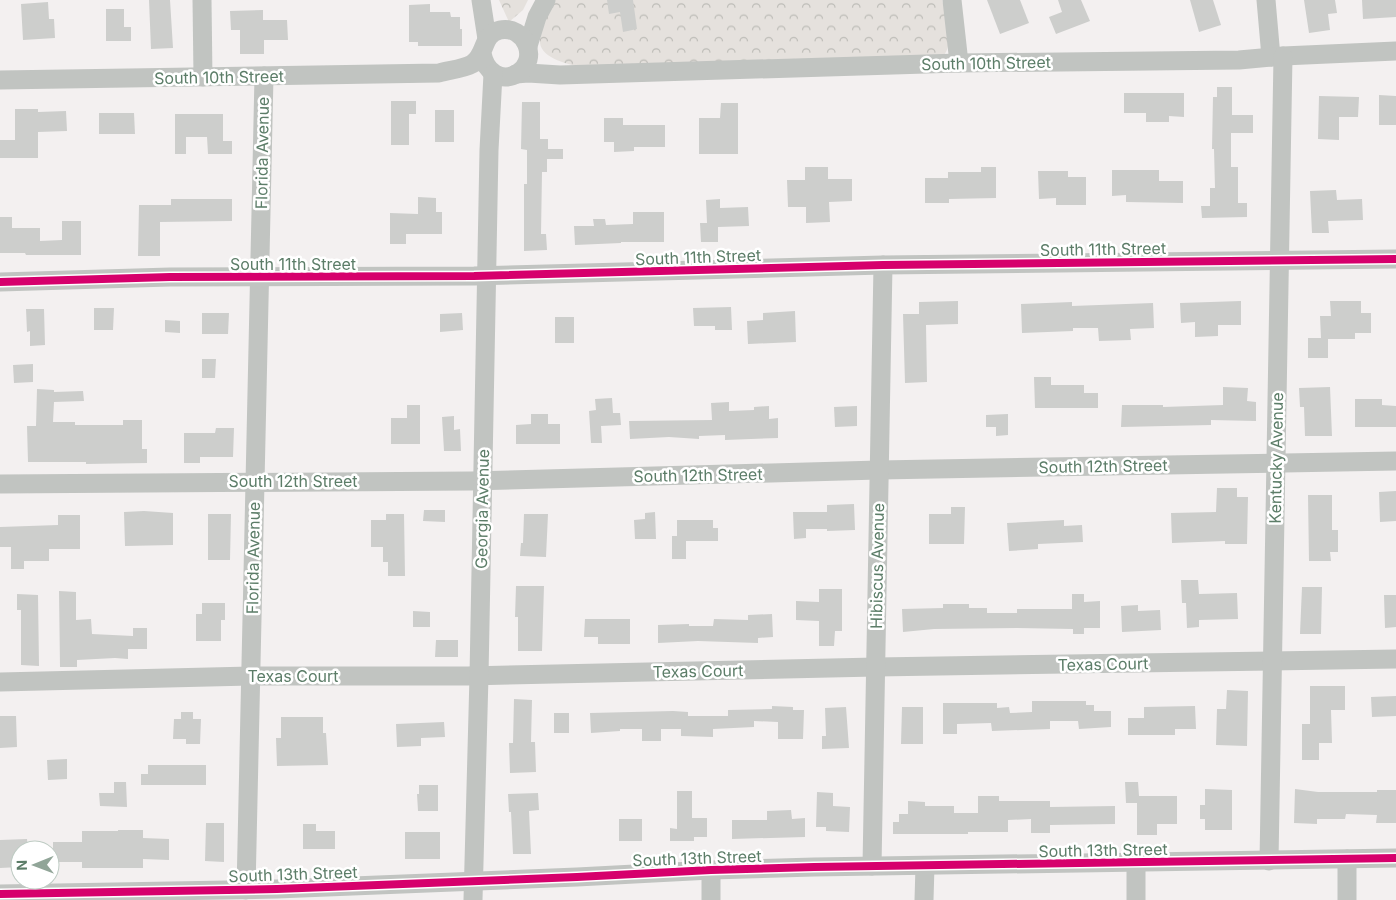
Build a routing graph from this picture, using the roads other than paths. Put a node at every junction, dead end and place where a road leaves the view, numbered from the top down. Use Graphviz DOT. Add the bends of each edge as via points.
graph roads {
  1 [pos="202,0"];
  2 [pos="481,0"];
  3 [pos="492,0"];
  4 [pos="538,0"];
  5 [pos="546,0"];
  6 [pos="952,0"];
  7 [pos="1266,0"];
  8 [pos="509,30"];
  9 [pos="484,46"];
  10 [pos="529,49"];
  11 [pos="1396,51"];
  12 [pos="1277,56"];
  13 [pos="958,63"];
  14 [pos="439,73"];
  15 [pos="576,73"];
  16 [pos="502,74"];
  17 [pos="264,76"];
  18 [pos="203,77"];
  19 [pos="0,80"];
  20 [pos="1396,259"];
  21 [pos="1280,260"];
  22 [pos="883,265"];
  23 [pos="486,276"];
  24 [pos="260,278"];
  25 [pos="0,282"];
  26 [pos="1396,461"];
  27 [pos="1276,462"];
  28 [pos="879,470"];
  29 [pos="483,480"];
  30 [pos="255,481"];
  31 [pos="0,484"];
  32 [pos="1396,659"];
  33 [pos="1272,661"];
  34 [pos="876,667"];
  35 [pos="251,676"];
  36 [pos="479,676"];
  37 [pos="0,682"];
  38 [pos="1396,858"];
  39 [pos="1347,859"];
  40 [pos="1269,861"];
  41 [pos="1136,863"];
  42 [pos="872,866"];
  43 [pos="925,866"];
  44 [pos="711,870"];
  45 [pos="246,890"];
  46 [pos="473,891"];
  47 [pos="0,894"];
  48 [pos="277,895"];
  49 [pos="74,896"];
  50 [pos="711,900"];
  51 [pos="924,900"];
  52 [pos="1136,900"];
  53 [pos="1347,900"];
  1 -- 18 [label="street"];
  2 -- 9 [label="street"];
  3 -- 8 [label="street" via="498,16"];
  4 -- 8 [label="street" via="530,12"];
  5 -- 10 [label="street" via="537,18"];
  6 -- 13 [label="street"];
  7 -- 12 [label="street, Kentucky Avenue"];
  8 -- 9 [label="street" via="496,32"];
  8 -- 10 [label="street" via="522,36"];
  9 -- 14 [label="street, South 10th Street" via="472,64"];
  9 -- 16 [label="street" via="486,67"];
  10 -- 15 [label="street, South 10th Street" via="543,61"];
  10 -- 16 [label="street" via="526,66"];
  11 -- 12 [label="street, South 10th Street"];
  12 -- 13 [label="street, South 10th Street" via="1239,60"];
  12 -- 21 [label="street, Kentucky Avenue"];
  13 -- 15 [label="street, South 10th Street"];
  14 -- 16 [label="street, South 10th Street" via="451,78"];
  14 -- 17 [label="street, South 10th Street"];
  15 -- 16 [label="street, South 10th Street"];
  16 -- 23 [label="street, Georgia Avenue" via="491,118"];
  17 -- 18 [label="street, South 10th Street"];
  17 -- 24 [label="street, Florida Avenue"];
  18 -- 19 [label="street, South 10th Street"];
  20 -- 21 [label="street, South 11th Street"];
  21 -- 22 [label="street, South 11th Street"];
  21 -- 27 [label="street, Kentucky Avenue"];
  22 -- 23 [label="street, South 11th Street"];
  22 -- 28 [label="street, Hibiscus Avenue"];
  23 -- 24 [label="street, South 11th Street"];
  23 -- 29 [label="street, Georgia Avenue"];
  24 -- 25 [label="street, South 11th Street"];
  24 -- 30 [label="street, Florida Avenue"];
  26 -- 27 [label="street, South 12th Street"];
  27 -- 28 [label="street, South 12th Street"];
  27 -- 33 [label="street, Kentucky Avenue"];
  28 -- 29 [label="street, South 12th Street"];
  28 -- 34 [label="street, Hibiscus Avenue"];
  29 -- 30 [label="street, South 12th Street"];
  29 -- 36 [label="street, Georgia Avenue"];
  30 -- 31 [label="street, South 12th Street"];
  30 -- 35 [label="street, Florida Avenue"];
  32 -- 33 [label="street, Texas Court"];
  33 -- 34 [label="street, Texas Court"];
  33 -- 40 [label="street, Kentucky Avenue"];
  34 -- 36 [label="street, Texas Court"];
  34 -- 42 [label="street, Hibiscus Avenue"];
  35 -- 36 [label="street, Texas Court"];
  35 -- 37 [label="street, Texas Court"];
  35 -- 45 [label="street, Florida Avenue"];
  36 -- 46 [label="street, Georgia Avenue"];
  38 -- 39 [label="street, South 13th Street"];
  39 -- 40 [label="street, South 13th Street"];
  39 -- 53 [label="street"];
  40 -- 41 [label="street, South 13th Street"];
  41 -- 43 [label="street, South 13th Street"];
  41 -- 52 [label="street"];
  42 -- 43 [label="street, South 13th Street"];
  42 -- 44 [label="street, South 13th Street"];
  43 -- 51 [label="street"];
  44 -- 46 [label="street, South 13th Street"];
  44 -- 50 [label="street"];
  45 -- 48 [label="street, South 13th Street"];
  45 -- 49 [label="street, South 13th Street"];
  46 -- 48 [label="street, South 13th Street"];
  47 -- 49 [label="street, South 13th Street"];
}
